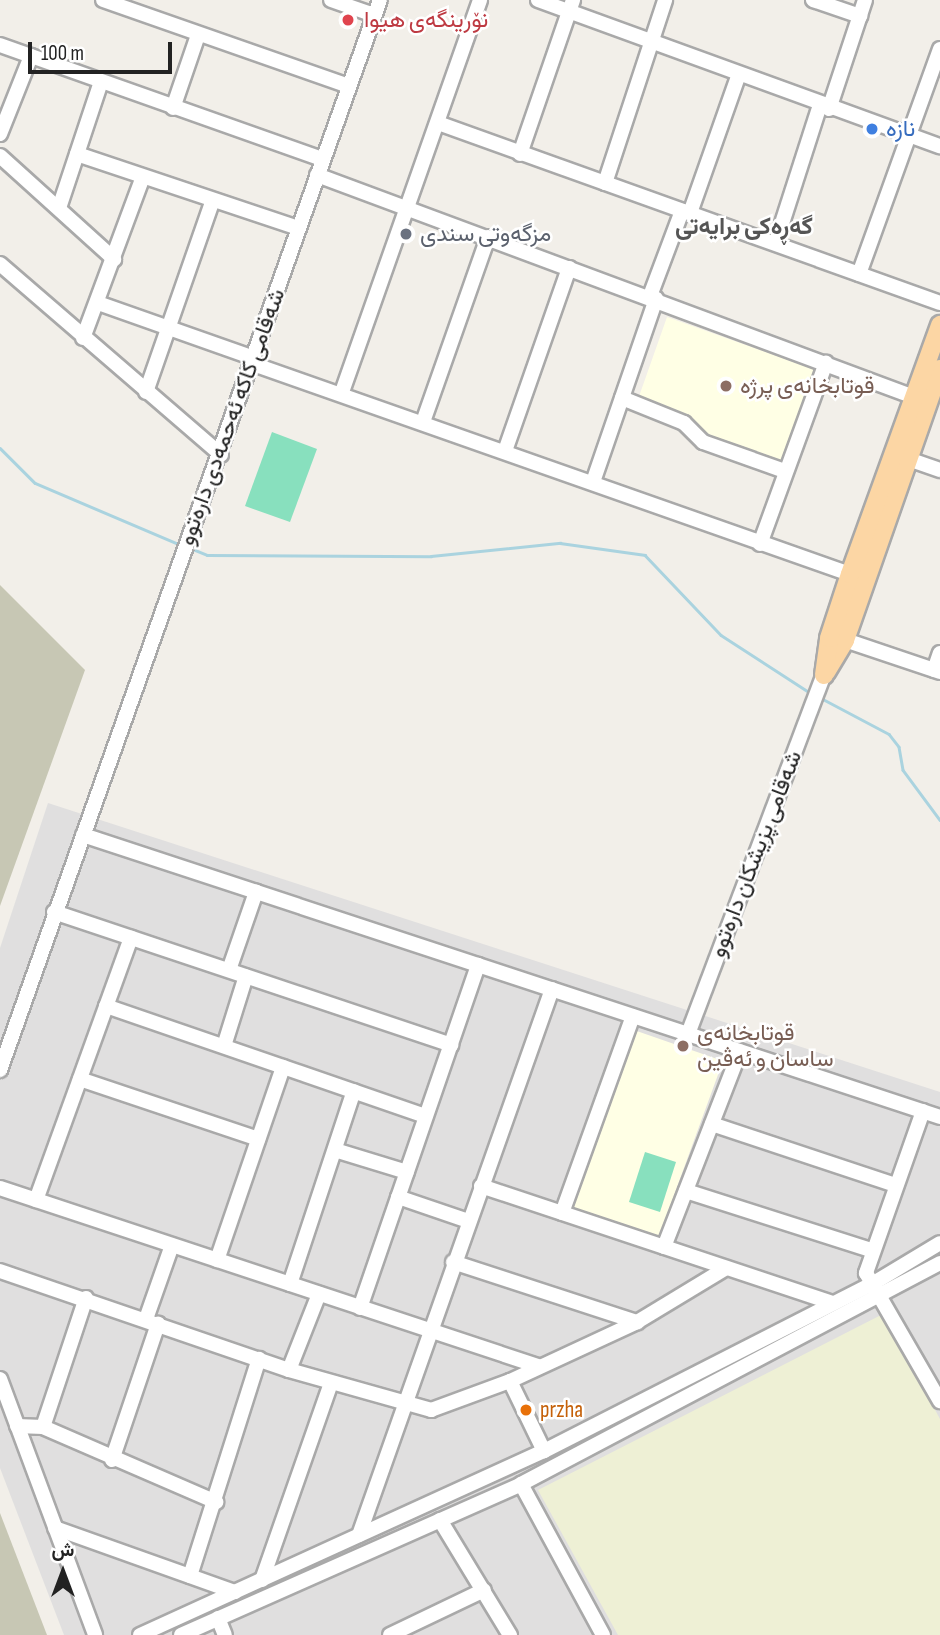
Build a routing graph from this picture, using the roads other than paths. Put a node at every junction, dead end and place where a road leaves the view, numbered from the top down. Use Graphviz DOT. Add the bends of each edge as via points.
graph roads {
  1 [pos="331,0"];
  2 [pos="380,0"];
  3 [pos="480,0"];
  4 [pos="538,0"];
  5 [pos="665,0"];
  6 [pos="813,0"];
  7 [pos="865,0"];
  8 [pos="109,1"];
  9 [pos="571,5"];
  10 [pos="374,15"];
  11 [pos="860,16"];
  12 [pos="198,35"];
  13 [pos="652,42"];
  14 [pos="0,45"];
  15 [pos="940,49"];
  16 [pos="31,56"];
  17 [pos="739,74"];
  18 [pos="101,82"];
  19 [pos="348,86"];
  20 [pos="825,107"];
  21 [pos="173,108"];
  22 [pos="438,123"];
  23 [pos="0,134"];
  24 [pos="910,135"];
  25 [pos="940,146"];
  26 [pos="77,154"];
  27 [pos="520,154"];
  28 [pos="0,156"];
  29 [pos="322,159"];
  30 [pos="317,175"];
  31 [pos="143,177"];
  32 [pos="605,183"];
  33 [pos="213,200"];
  34 [pos="59,208"];
  35 [pos="408,208"];
  36 [pos="686,212"];
  37 [pos="298,228"];
  38 [pos="488,237"];
  39 [pos="776,242"];
  40 [pos="114,259"];
  41 [pos="0,264"];
  42 [pos="569,268"];
  43 [pos="859,274"];
  44 [pos="653,298"];
  45 [pos="98,303"];
  46 [pos="940,303"];
  47 [pos="940,325"];
  48 [pos="169,328"];
  49 [pos="83,338"];
  50 [pos="254,361"];
  51 [pos="826,362"];
  52 [pos="940,370"];
  53 [pos="146,392"];
  54 [pos="342,393"];
  55 [pos="622,398"];
  56 [pos="921,399"];
  57 [pos="423,422"];
  58 [pos="505,451"];
  59 [pos="221,455"];
  60 [pos="908,459"];
  61 [pos="940,470"];
  62 [pos="785,471"];
  63 [pos="593,482"];
  64 [pos="760,544"];
  65 [pos="850,574"];
  66 [pos="845,640"];
  67 [pos="940,653"];
  68 [pos="826,670"];
  69 [pos="937,671"];
  70 [pos="83,835"];
  71 [pos="257,892"];
  72 [pos="54,912"];
  73 [pos="131,938"];
  74 [pos="478,965"];
  75 [pos="229,970"];
  76 [pos="246,976"];
  77 [pos="552,989"];
  78 [pos="106,1006"];
  79 [pos="633,1016"];
  80 [pos="688,1034"];
  81 [pos="451,1045"];
  82 [pos="223,1046"];
  83 [pos="740,1051"];
  84 [pos="283,1067"];
  85 [pos="0,1070"];
  86 [pos="80,1079"];
  87 [pos="354,1091"];
  88 [pos="923,1111"];
  89 [pos="426,1116"];
  90 [pos="940,1117"];
  91 [pos="712,1124"];
  92 [pos="258,1139"];
  93 [pos="335,1150"];
  94 [pos="407,1172"];
  95 [pos="895,1185"];
  96 [pos="481,1186"];
  97 [pos="0,1188"];
  98 [pos="686,1191"];
  99 [pos="398,1197"];
  100 [pos="36,1200"];
  101 [pos="562,1213"];
  102 [pos="468,1221"];
  103 [pos="940,1243"];
  104 [pos="172,1245"];
  105 [pos="664,1247"];
  106 [pos="871,1250"];
  107 [pos="217,1260"];
  108 [pos="453,1262"];
  109 [pos="940,1264"];
  110 [pos="726,1268"];
  111 [pos="0,1271"];
  112 [pos="290,1284"];
  113 [pos="872,1284"];
  114 [pos="318,1294"];
  115 [pos="882,1297"];
  116 [pos="86,1298"];
  117 [pos="833,1303"];
  118 [pos="360,1308"];
  119 [pos="152,1322"];
  120 [pos="637,1322"];
  121 [pos="429,1330"];
  122 [pos="259,1359"];
  123 [pos="538,1366"];
  124 [pos="289,1370"];
  125 [pos="0,1379"];
  126 [pos="510,1381"];
  127 [pos="331,1383"];
  128 [pos="940,1401"];
  129 [pos="406,1405"];
  130 [pos="17,1426"];
  131 [pos="43,1427"];
  132 [pos="544,1451"];
  133 [pos="111,1460"];
  134 [pos="521,1484"];
  135 [pos="216,1502"];
  136 [pos="440,1520"];
  137 [pos="55,1528"];
  138 [pos="359,1535"];
  139 [pos="190,1576"];
  140 [pos="262,1580"];
  141 [pos="484,1590"];
  142 [pos="235,1592"];
  143 [pos="218,1618"];
  144 [pos="95,1635"];
  145 [pos="140,1635"];
  146 [pos="181,1635"];
  147 [pos="225,1635"];
  148 [pos="390,1635"];
  149 [pos="510,1635"];
  150 [pos="603,1635"];
  1 -- 10 [label="street"];
  2 -- 10 [label="street, شەقامی کاکە ئەحمەدی دارەتوو"];
  3 -- 22 [label="street"];
  4 -- 9 [label="street"];
  5 -- 13 [label="street"];
  6 -- 11 [label="street"];
  7 -- 11 [label="street"];
  8 -- 12 [label="street"];
  9 -- 13 [label="street"];
  9 -- 27 [label="street"];
  10 -- 19 [label="street, شەقامی کاکە ئەحمەدی دارەتوو"];
  11 -- 20 [label="street"];
  12 -- 19 [label="street"];
  12 -- 21 [label="street"];
  13 -- 17 [label="street"];
  13 -- 32 [label="street"];
  14 -- 16 [label="street"];
  15 -- 24 [label="street"];
  16 -- 18 [label="street"];
  16 -- 23 [label="street"];
  17 -- 20 [label="street"];
  17 -- 36 [label="street"];
  18 -- 21 [label="street"];
  18 -- 26 [label="street"];
  19 -- 29 [label="street, شەقامی کاکە ئەحمەدی دارەتوو"];
  20 -- 24 [label="street"];
  20 -- 39 [label="street"];
  21 -- 29 [label="street"];
  22 -- 27 [label="street"];
  22 -- 35 [label="street"];
  24 -- 25 [label="street"];
  24 -- 43 [label="street"];
  26 -- 31 [label="street"];
  26 -- 34 [label="street"];
  27 -- 32 [label="street"];
  28 -- 34 [label="street"];
  29 -- 30 [label="street, شەقامی کاکە ئەحمەدی دارەتوو"];
  30 -- 35 [label="street"];
  30 -- 37 [label="street, شەقامی کاکە ئەحمەدی دارەتوو"];
  31 -- 33 [label="street"];
  31 -- 40 [label="street"];
  32 -- 36 [label="street"];
  33 -- 37 [label="street"];
  33 -- 48 [label="street"];
  34 -- 40 [label="street"];
  35 -- 38 [label="street"];
  35 -- 54 [label="street"];
  36 -- 39 [label="street"];
  36 -- 44 [label="street"];
  37 -- 50 [label="street, شەقامی کاکە ئەحمەدی دارەتوو"];
  38 -- 42 [label="street"];
  38 -- 57 [label="street"];
  39 -- 43 [label="street"];
  40 -- 45 [label="street"];
  41 -- 49 [label="street"];
  42 -- 44 [label="street"];
  42 -- 58 [label="street"];
  43 -- 46 [label="street"];
  44 -- 51 [label="street"];
  44 -- 55 [label="street"];
  45 -- 48 [label="street"];
  45 -- 49 [label="street"];
  47 -- 56 [label="main road, شەقامی پزیشکان دارەتوو"];
  48 -- 50 [label="street"];
  48 -- 53 [label="street"];
  49 -- 53 [label="street"];
  50 -- 54 [label="street"];
  50 -- 59 [label="street, شەقامی کاکە ئەحمەدی دارەتوو"];
  51 -- 56 [label="street"];
  51 -- 62 [label="street"];
  52 -- 56 [label="main road, شەقامی پزیشکان دارەتوو"];
  53 -- 59 [label="street"];
  54 -- 57 [label="street"];
  55 -- 62 [label="street" via="684,423 703,442"];
  55 -- 63 [label="street"];
  56 -- 60 [label="main road, شەقامی پزیشکان دارەتوو"];
  56 -- 65 [label="main road, شەقامی پزیشکان دارەتوو"];
  57 -- 58 [label="street"];
  58 -- 63 [label="street"];
  59 -- 70 [label="street, شەقامی کاکە ئەحمەدی دارەتوو"];
  60 -- 61 [label="street"];
  60 -- 66 [label="main road, شەقامی پزیشکان دارەتوو"];
  62 -- 64 [label="street"];
  63 -- 64 [label="street"];
  64 -- 65 [label="street"];
  65 -- 68 [label="main road, شەقامی پزیشکان دارەتوو"];
  66 -- 68 [label="main road, شەقامی پزیشکان دارەتوو"];
  66 -- 69 [label="street"];
  67 -- 69 [label="street"];
  68 -- 80 [label="street, شەقامی پزیشکان دارەتوو"];
  70 -- 71 [label="street"];
  70 -- 72 [label="street, شەقامی کاکە ئەحمەدی دارەتوو"];
  71 -- 74 [label="street"];
  71 -- 75 [label="street"];
  72 -- 73 [label="street"];
  72 -- 85 [label="street, شەقامی کاکە ئەحمەدی دارەتوو"];
  73 -- 75 [label="street"];
  73 -- 78 [label="street"];
  74 -- 77 [label="street"];
  74 -- 81 [label="street"];
  75 -- 76 [label="street"];
  76 -- 81 [label="street"];
  76 -- 82 [label="street"];
  77 -- 79 [label="street"];
  77 -- 96 [label="street"];
  78 -- 82 [label="street"];
  78 -- 86 [label="street"];
  79 -- 80 [label="street"];
  79 -- 101 [label="street"];
  80 -- 83 [label="street"];
  81 -- 89 [label="street"];
  82 -- 84 [label="street"];
  83 -- 88 [label="street"];
  83 -- 91 [label="street"];
  84 -- 87 [label="street"];
  84 -- 92 [label="street"];
  86 -- 92 [label="street"];
  86 -- 100 [label="street"];
  87 -- 89 [label="street"];
  87 -- 93 [label="street"];
  88 -- 90 [label="street"];
  88 -- 95 [label="street"];
  89 -- 94 [label="street"];
  91 -- 95 [label="street"];
  91 -- 98 [label="street"];
  92 -- 107 [label="street"];
  93 -- 94 [label="street"];
  93 -- 112 [label="street"];
  94 -- 99 [label="street"];
  95 -- 106 [label="street"];
  96 -- 101 [label="street"];
  96 -- 102 [label="street"];
  97 -- 100 [label="street"];
  98 -- 105 [label="street"];
  98 -- 106 [label="street"];
  99 -- 102 [label="street"];
  99 -- 118 [label="street"];
  100 -- 104 [label="street"];
  101 -- 105 [label="street"];
  102 -- 108 [label="street"];
  103 -- 113 [label="street"];
  104 -- 107 [label="street"];
  104 -- 119 [label="street"];
  105 -- 110 [label="street"];
  106 -- 113 [label="street" via="865,1271"];
  107 -- 112 [label="street"];
  108 -- 120 [label="street"];
  108 -- 121 [label="street"];
  109 -- 115 [label="street"];
  110 -- 117 [label="street"];
  110 -- 120 [label="street"];
  111 -- 116 [label="street"];
  112 -- 114 [label="street"];
  113 -- 115 [label="street"];
  113 -- 117 [label="street"];
  114 -- 118 [label="street"];
  114 -- 124 [label="street"];
  115 -- 128 [label="street"];
  115 -- 134 [label="street"];
  116 -- 119 [label="street"];
  116 -- 131 [label="street"];
  117 -- 132 [label="street"];
  118 -- 121 [label="street"];
  119 -- 122 [label="street"];
  119 -- 133 [label="street"];
  120 -- 123 [label="street"];
  121 -- 123 [label="street"];
  121 -- 129 [label="street"];
  122 -- 124 [label="street"];
  122 -- 135 [label="street"];
  123 -- 126 [label="street"];
  124 -- 127 [label="street"];
  125 -- 130 [label="street"];
  126 -- 129 [label="street" via="450,1406 431,1410"];
  126 -- 132 [label="street"];
  127 -- 129 [label="street"];
  127 -- 140 [label="street"];
  129 -- 138 [label="street"];
  130 -- 131 [label="street"];
  130 -- 137 [label="street"];
  131 -- 133 [label="street"];
  132 -- 138 [label="street"];
  133 -- 135 [label="street"];
  134 -- 136 [label="street"];
  134 -- 150 [label="street"];
  135 -- 139 [label="street"];
  136 -- 141 [label="street"];
  136 -- 143 [label="street"];
  137 -- 139 [label="street"];
  137 -- 144 [label="street"];
  138 -- 140 [label="street"];
  139 -- 142 [label="street"];
  140 -- 142 [label="street"];
  141 -- 148 [label="street"];
  141 -- 149 [label="street"];
  142 -- 145 [label="street"];
  143 -- 146 [label="street"];
  143 -- 147 [label="street"];
}
